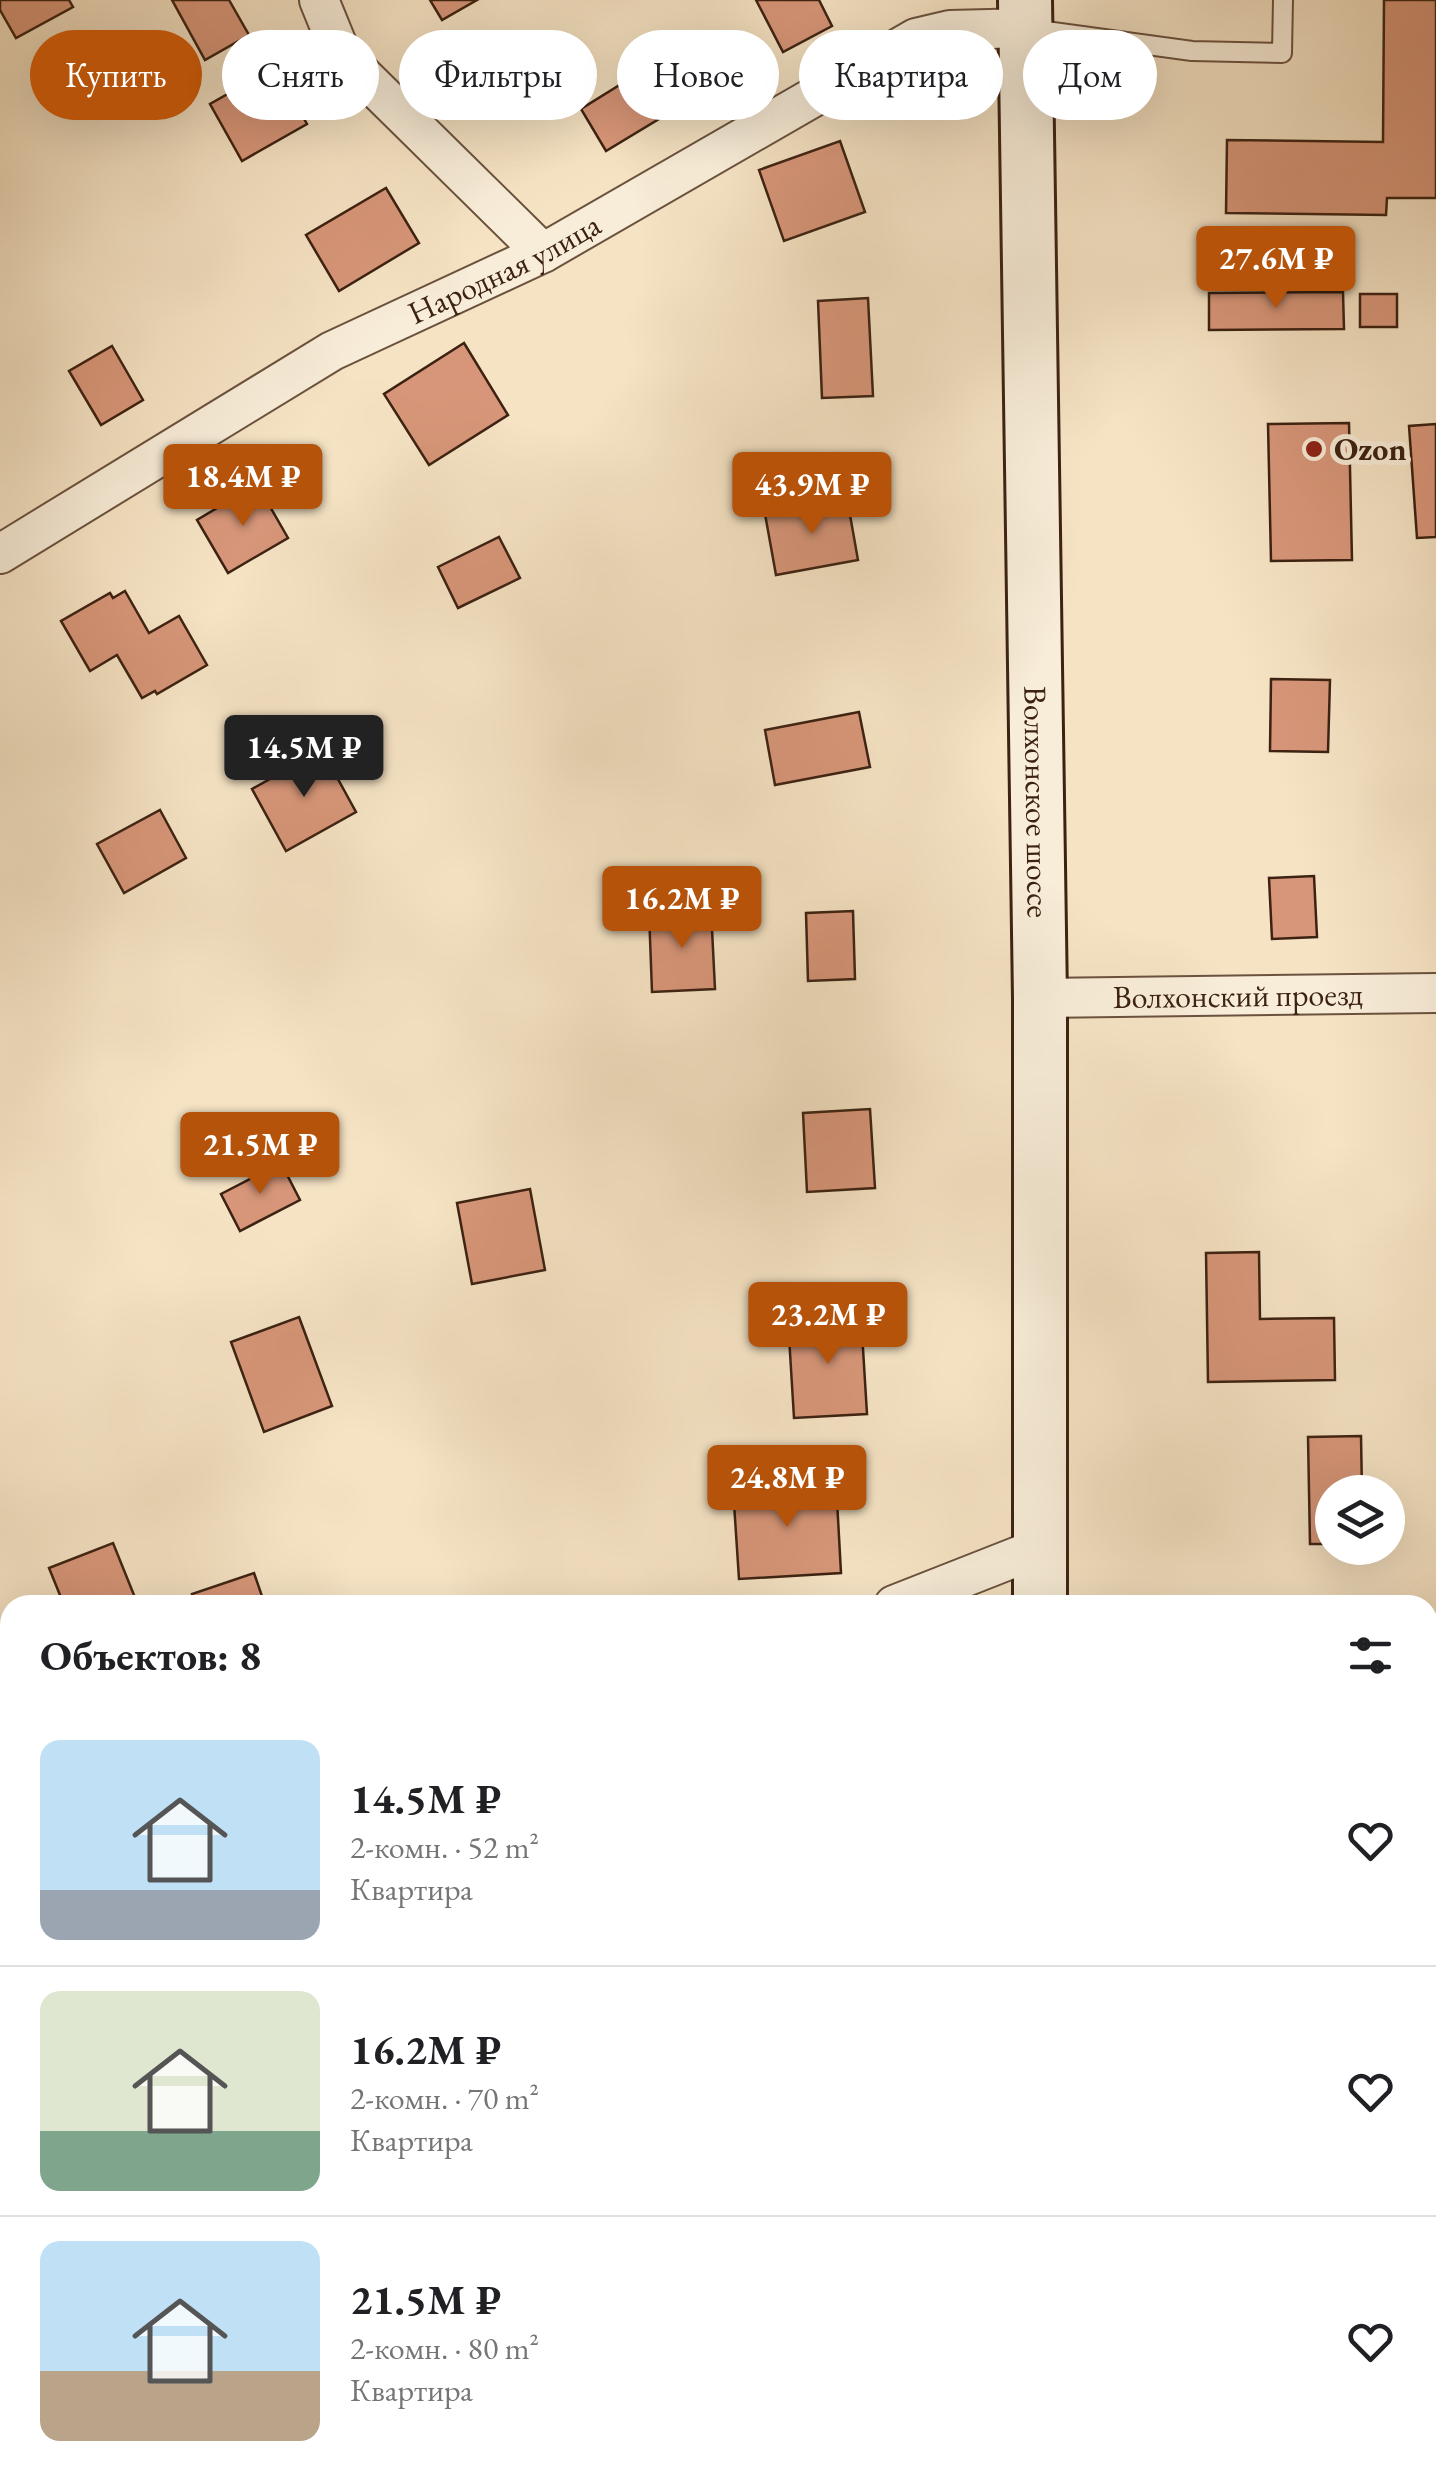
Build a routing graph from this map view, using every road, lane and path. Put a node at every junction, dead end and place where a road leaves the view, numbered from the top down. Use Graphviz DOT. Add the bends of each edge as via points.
graph roads {
  1 [pos="319,0"];
  2 [pos="1283,0"];
  3 [pos="1025,14"];
  4 [pos="543,253"];
  5 [pos="0,554"];
  6 [pos="1436,993"];
  7 [pos="1040,998"];
  8 [pos="1040,1548"];
  9 [pos="920,1595"];
  10 [pos="1040,1595"];
  1 -- 4 [label="street" via="341,54"];
  2 -- 3 [label="lane" via="1282,52 1192,51"];
  3 -- 4 [label="street, Народная улица" via="916,38"];
  3 -- 7 [label="street, Волхонское шоссе"];
  4 -- 5 [label="street, Народная улица" via="332,351"];
  6 -- 7 [label="street, Волхонский проезд"];
  7 -- 8 [label="street, Волхонское шоссе"];
  8 -- 9 [label="street"];
  8 -- 10 [label="street, Волхонское шоссе"];
}
